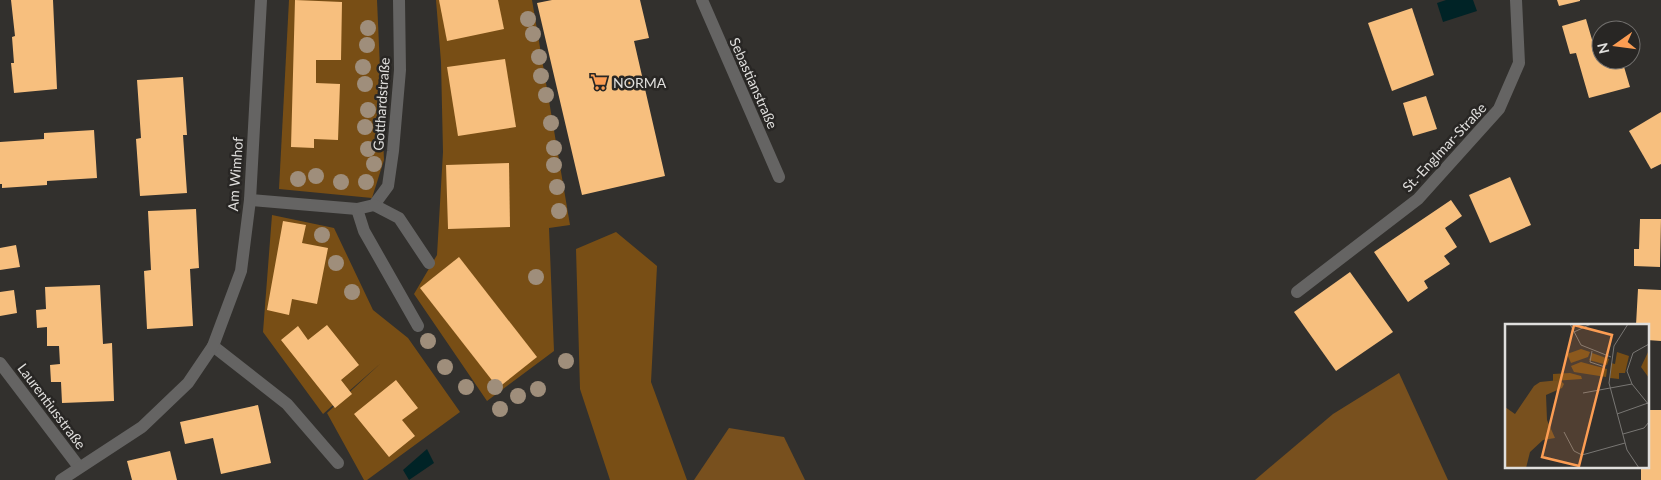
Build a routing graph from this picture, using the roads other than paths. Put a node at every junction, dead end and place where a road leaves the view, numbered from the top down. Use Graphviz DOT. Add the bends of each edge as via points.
graph roads {
  1 [pos="261,0"];
  2 [pos="399,0"];
  3 [pos="702,0"];
  4 [pos="1516,0"];
  5 [pos="779,177"];
  6 [pos="250,200"];
  7 [pos="374,205"];
  8 [pos="357,209"];
  9 [pos="429,262"];
  10 [pos="1297,292"];
  11 [pos="418,326"];
  12 [pos="213,346"];
  13 [pos="0,363"];
  14 [pos="338,463"];
  15 [pos="79,467"];
  16 [pos="61,480"];
  1 -- 6 [label="street, Am Wimhof"];
  2 -- 7 [label="street, Gotthardstraße" via="400,70 393,151 388,186"];
  3 -- 5 [label="street, Sebastianstraße"];
  4 -- 10 [label="street, St.-Englmar-Straße" via="1519,63 1499,109 1418,199"];
  6 -- 8 [label="street"];
  6 -- 12 [label="street, Am Wimhof" via="241,270"];
  7 -- 8 [label="street"];
  7 -- 9 [label="street" via="399,218"];
  8 -- 11 [label="street" via="364,232"];
  12 -- 14 [label="street" via="287,404"];
  12 -- 15 [label="street, Am Wimhof" via="188,383 142,427"];
  13 -- 15 [label="street, Laurentiusstraße"];
  15 -- 16 [label="street, Am Wimhof"];
}
